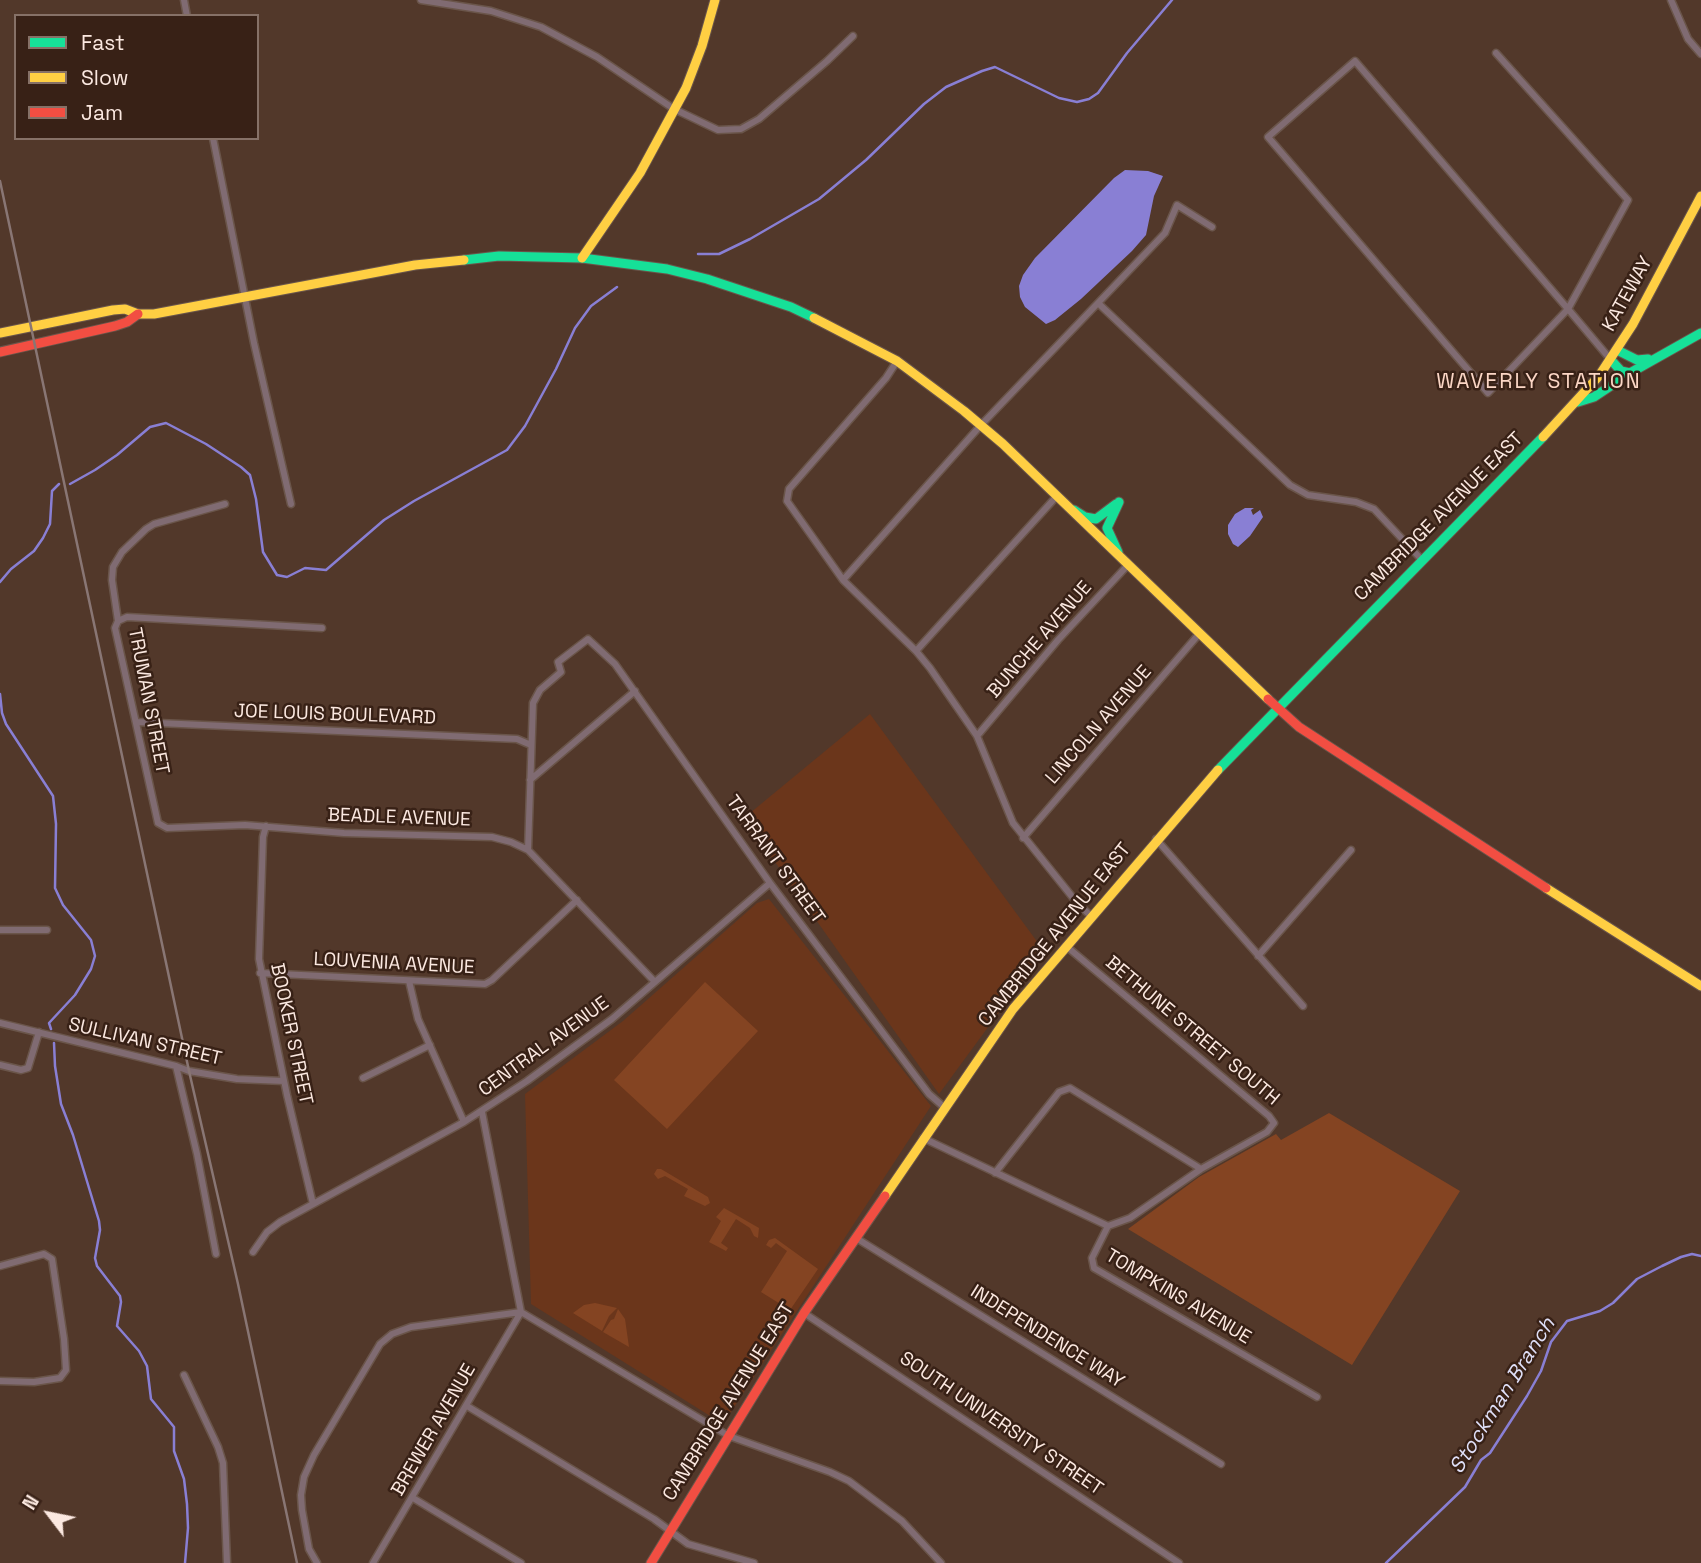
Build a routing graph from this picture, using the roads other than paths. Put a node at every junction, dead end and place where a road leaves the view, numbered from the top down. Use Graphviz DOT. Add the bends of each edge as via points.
graph roads {
  1 [pos="421,0"];
  2 [pos="715,0"];
  3 [pos="1671,0"];
  4 [pos="853,36"];
  5 [pos="1496,53"];
  6 [pos="1701,54"];
  7 [pos="674,109"];
  8 [pos="213,140"];
  9 [pos="1701,196"];
  10 [pos="1212,227"];
  11 [pos="582,258"];
  12 [pos="246,295"];
  13 [pos="1098,303"];
  14 [pos="1568,309"];
  15 [pos="138,314"];
  16 [pos="0,333"];
  17 [pos="1701,333"];
  18 [pos="1617,350"];
  19 [pos="0,352"];
  20 [pos="1653,358"];
  21 [pos="1611,360"];
  22 [pos="897,361"];
  23 [pos="1630,373"];
  24 [pos="1577,402"];
  25 [pos="981,425"];
  26 [pos="1058,499"];
  27 [pos="225,504"];
  28 [pos="291,504"];
  29 [pos="1422,559"];
  30 [pos="1126,565"];
  31 [pos="843,580"];
  32 [pos="118,621"];
  33 [pos="322,628"];
  34 [pos="1199,634"];
  35 [pos="916,651"];
  36 [pos="635,691"];
  37 [pos="1276,707"];
  38 [pos="136,722"];
  39 [pos="977,736"];
  40 [pos="531,745"];
  41 [pos="530,780"];
  42 [pos="266,826"];
  43 [pos="1023,838"];
  44 [pos="1156,839"];
  45 [pos="528,850"];
  46 [pos="1351,850"];
  47 [pos="770,883"];
  48 [pos="577,900"];
  49 [pos="1091,916"];
  50 [pos="0,930"];
  51 [pos="47,930"];
  52 [pos="1066,946"];
  53 [pos="1258,956"];
  54 [pos="260,973"];
  55 [pos="410,981"];
  56 [pos="655,982"];
  57 [pos="1701,986"];
  58 [pos="1303,1006"];
  59 [pos="0,1023"];
  60 [pos="39,1032"];
  61 [pos="430,1045"];
  62 [pos="0,1065"];
  63 [pos="176,1066"];
  64 [pos="363,1078"];
  65 [pos="284,1081"];
  66 [pos="945,1108"];
  67 [pos="482,1112"];
  68 [pos="464,1122"];
  69 [pos="923,1138"];
  70 [pos="1201,1169"];
  71 [pos="995,1173"];
  72 [pos="313,1204"];
  73 [pos="1108,1226"];
  74 [pos="856,1238"];
  75 [pos="253,1252"];
  76 [pos="216,1254"];
  77 [pos="0,1266"];
  78 [pos="521,1312"];
  79 [pos="804,1313"];
  80 [pos="184,1375"];
  81 [pos="0,1381"];
  82 [pos="1317,1397"];
  83 [pos="467,1406"];
  84 [pos="729,1437"];
  85 [pos="1221,1464"];
  86 [pos="413,1498"];
  87 [pos="670,1531"];
  88 [pos="227,1563"];
  89 [pos="317,1563"];
  90 [pos="373,1563"];
  91 [pos="521,1563"];
  92 [pos="651,1563"];
  93 [pos="754,1563"];
  94 [pos="941,1563"];
  95 [pos="1179,1563"];
  1 -- 7 [label="street" via="491,11 541,27 597,57"];
  2 -- 7 [label="main road" via="694,69"];
  3 -- 6 [label="street" via="1688,39"];
  4 -- 7 [label="street" via="748,126 718,130"];
  5 -- 14 [label="street" via="1628,200"];
  7 -- 11 [label="main road" via="646,163"];
  8 -- 12 [label="street"];
  9 -- 18 [label="main road, KATEWAY"];
  10 -- 13 [label="street" via="1177,205 1166,233"];
  11 -- 12 [label="main road" via="463,258"];
  11 -- 22 [label="main road" via="667,269 754,293 835,327"];
  12 -- 15 [label="main road"];
  12 -- 28 [label="street"];
  13 -- 25 [label="street"];
  13 -- 29 [label="street" via="1290,485 1308,495 1374,509"];
  14 -- 14 [label="street" via="1355,61 1268,137 1488,393"];
  14 -- 21 [label="street"];
  15 -- 16 [label="main road" via="113,310"];
  15 -- 19 [label="main road" via="115,327"];
  17 -- 20 [label="main road"];
  18 -- 20 [label="main road" via="1637,360"];
  18 -- 21 [label="main road, KATEWAY"];
  20 -- 23 [label="main road"];
  21 -- 23 [label="main road"];
  21 -- 24 [label="main road, KATEWAY"];
  22 -- 25 [label="main road"];
  22 -- 31 [label="street" via="787,495 789,505"];
  23 -- 24 [label="main road" via="1594,397"];
  24 -- 29 [label="main road, CAMBRIDGE AVENUE EAST"];
  25 -- 26 [label="main road"];
  25 -- 31 [label="street"];
  26 -- 30 [label="main road"];
  26 -- 30 [label="main road" via="1096,519 1119,502 1107,528"];
  26 -- 35 [label="street"];
  27 -- 32 [label="street, TRUMAN STREET" via="154,524 122,552 112,580"];
  29 -- 37 [label="main road, CAMBRIDGE AVENUE EAST"];
  30 -- 34 [label="main road"];
  30 -- 39 [label="street, BUNCHE AVENUE"];
  31 -- 35 [label="street"];
  32 -- 33 [label="street" via="127,617"];
  32 -- 38 [label="street, TRUMAN STREET" via="115,628"];
  34 -- 37 [label="main road"];
  34 -- 43 [label="street, LINCOLN AVENUE"];
  35 -- 39 [label="street"];
  36 -- 40 [label="street, TARRANT STREET" via="588,639 558,662 561,672 535,698"];
  36 -- 41 [label="street"];
  36 -- 47 [label="street, TARRANT STREET"];
  37 -- 44 [label="main road, CAMBRIDGE AVENUE EAST"];
  37 -- 57 [label="main road" via="1429,813"];
  38 -- 40 [label="street, JOE LOUIS BOULEVARD" via="517,739"];
  38 -- 42 [label="street, TRUMAN STREET" via="160,826"];
  39 -- 43 [label="street" via="1006,809"];
  40 -- 41 [label="street"];
  41 -- 45 [label="street"];
  42 -- 45 [label="street, BEADLE AVENUE" via="492,838"];
  42 -- 54 [label="street, BOOKER STREET"];
  43 -- 49 [label="street"];
  44 -- 49 [label="main road, CAMBRIDGE AVENUE EAST"];
  44 -- 53 [label="street"];
  45 -- 48 [label="street"];
  46 -- 53 [label="street"];
  47 -- 56 [label="street, CENTRAL AVENUE"];
  47 -- 66 [label="street, TARRANT STREET" via="929,1094"];
  48 -- 55 [label="street, LOUVENIA AVENUE" via="485,984"];
  48 -- 56 [label="street"];
  49 -- 52 [label="main road, CAMBRIDGE AVENUE EAST"];
  50 -- 51 [label="street"];
  52 -- 66 [label="main road, CAMBRIDGE AVENUE EAST" via="1013,1009"];
  52 -- 70 [label="street, BETHUNE STREET SOUTH" via="1272,1119 1267,1132"];
  53 -- 58 [label="street"];
  54 -- 55 [label="street, LOUVENIA AVENUE"];
  54 -- 65 [label="street, BOOKER STREET"];
  55 -- 61 [label="street" via="416,1014"];
  56 -- 67 [label="street, CENTRAL AVENUE" via="612,1019"];
  59 -- 60 [label="street, SULLIVAN STREET"];
  60 -- 62 [label="street" via="28,1068"];
  60 -- 63 [label="street, SULLIVAN STREET"];
  61 -- 64 [label="street"];
  61 -- 68 [label="street"];
  63 -- 65 [label="street, SULLIVAN STREET" via="220,1077"];
  63 -- 76 [label="street"];
  65 -- 72 [label="street, BOOKER STREET"];
  66 -- 69 [label="main road, CAMBRIDGE AVENUE EAST"];
  67 -- 68 [label="street, CENTRAL AVENUE"];
  67 -- 78 [label="street"];
  68 -- 72 [label="street, CENTRAL AVENUE"];
  69 -- 71 [label="street, TOMPKINS AVENUE"];
  69 -- 74 [label="main road, CAMBRIDGE AVENUE EAST"];
  70 -- 71 [label="street" via="1070,1088 1059,1092"];
  70 -- 73 [label="street, BETHUNE STREET SOUTH" via="1130,1218"];
  71 -- 73 [label="street, TOMPKINS AVENUE"];
  72 -- 75 [label="street, CENTRAL AVENUE" via="272,1227"];
  73 -- 82 [label="street, TOMPKINS AVENUE" via="1091,1258 1094,1268"];
  74 -- 79 [label="main road, CAMBRIDGE AVENUE EAST"];
  74 -- 85 [label="street, INDEPENDENCE WAY"];
  77 -- 81 [label="street" via="44,1254 52,1259 66,1370 60,1378"];
  78 -- 83 [label="street, BREWER AVENUE"];
  78 -- 84 [label="street"];
  78 -- 89 [label="street" via="411,1327 380,1344 304,1477 302,1510 309,1549"];
  79 -- 84 [label="main road, CAMBRIDGE AVENUE EAST"];
  79 -- 95 [label="street, SOUTH UNIVERSITY STREET"];
  80 -- 88 [label="street" via="223,1463"];
  83 -- 86 [label="street, BREWER AVENUE"];
  83 -- 87 [label="street"];
  84 -- 87 [label="main road, CAMBRIDGE AVENUE EAST"];
  84 -- 94 [label="street" via="849,1481 902,1521"];
  86 -- 90 [label="street, BREWER AVENUE"];
  86 -- 91 [label="street"];
  87 -- 92 [label="main road, CAMBRIDGE AVENUE EAST"];
  87 -- 93 [label="street" via="688,1544"];
}
